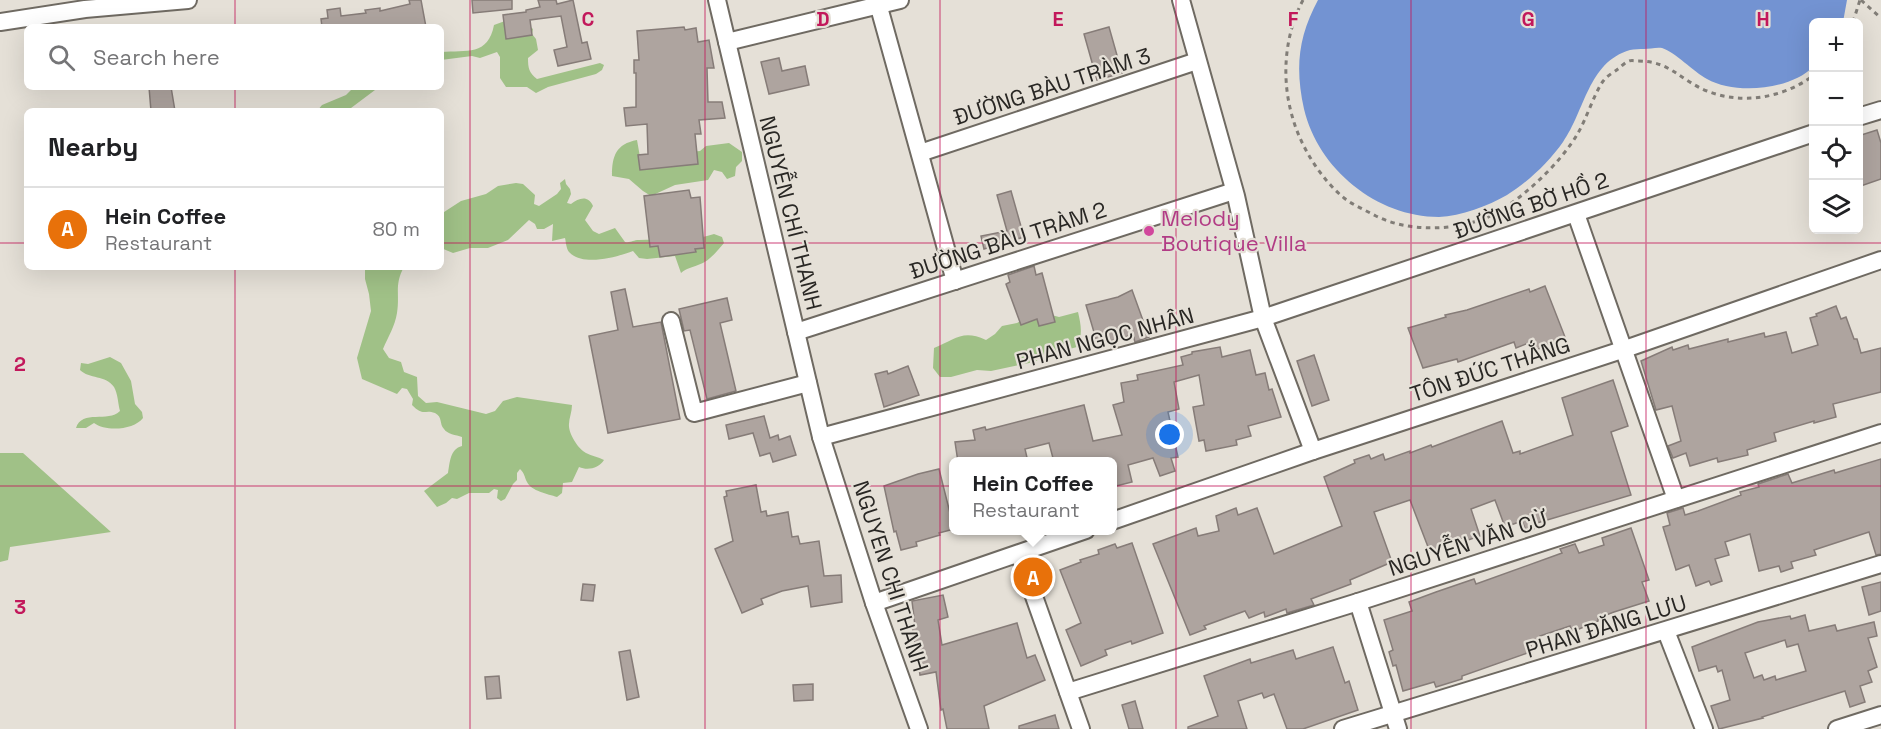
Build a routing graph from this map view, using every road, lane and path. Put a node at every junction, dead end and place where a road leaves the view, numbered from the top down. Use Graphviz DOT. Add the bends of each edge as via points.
graph roads {
  1 [pos="188,0"];
  2 [pos="717,0"];
  3 [pos="900,0"];
  4 [pos="1181,0"];
  5 [pos="1303,0"];
  6 [pos="1860,0"];
  7 [pos="878,2"];
  8 [pos="1853,18"];
  9 [pos="1881,18"];
  10 [pos="0,22"];
  11 [pos="727,42"];
  12 [pos="1197,61"];
  13 [pos="1809,79"];
  14 [pos="1881,110"];
  15 [pos="1863,115"];
  16 [pos="1809,135"];
  17 [pos="920,153"];
  18 [pos="1234,191"];
  19 [pos="1576,214"];
  20 [pos="1881,260"];
  21 [pos="955,281"];
  22 [pos="1263,318"];
  23 [pos="671,321"];
  24 [pos="796,332"];
  25 [pos="1625,349"];
  26 [pos="808,383"];
  27 [pos="1881,433"];
  28 [pos="822,437"];
  29 [pos="1314,451"];
  30 [pos="1676,499"];
  31 [pos="1117,520"];
  32 [pos="1074,535"];
  33 [pos="1019,554"];
  34 [pos="1881,564"];
  35 [pos="1358,602"];
  36 [pos="874,603"];
  37 [pos="1666,631"];
  38 [pos="1068,692"];
  39 [pos="1881,716"];
  40 [pos="1396,721"];
  41 [pos="919,729"];
  42 [pos="1081,729"];
  43 [pos="1343,729"];
  44 [pos="1704,729"];
  45 [pos="1837,729"];
  1 -- 10 [label="street" via="85,9"];
  2 -- 11 [label="street, NGUYỄN CHÍ THANH"];
  3 -- 7 [label="street"];
  4 -- 12 [label="street"];
  5 -- 13 [label="path" via="1289,40 1286,84 1289,107 1304,148 1344,198 1384,220 1410,226 1465,225 1488,217 1524,194 1554,166 1578,134 1603,81 1629,61 1653,61 1706,90 1734,99 1770,96"];
  6 -- 8 [label="path"];
  6 -- 9 [label="path"];
  7 -- 11 [label="street"];
  7 -- 17 [label="street"];
  11 -- 24 [label="street, NGUYỄN CHÍ THANH"];
  12 -- 17 [label="street, ĐƯỜNG BÀU TRÀM 3"];
  12 -- 18 [label="street"];
  14 -- 15 [label="street"];
  16 -- 19 [label="street, ĐƯỜNG BỜ HỒ 2"];
  17 -- 21 [label="street"];
  18 -- 21 [label="street, ĐƯỜNG BÀU TRÀM 2"];
  18 -- 22 [label="street"];
  19 -- 22 [label="street, ĐƯỜNG BỜ HỒ 2"];
  19 -- 25 [label="street"];
  20 -- 25 [label="street, TÔN ĐỨC THẮNG"];
  21 -- 24 [label="street, ĐƯỜNG BÀU TRÀM 2"];
  22 -- 28 [label="street, PHAN NGỌC NHÂN"];
  22 -- 29 [label="street"];
  23 -- 26 [label="street" via="694,413"];
  24 -- 26 [label="street, NGUYỄN CHÍ THANH"];
  25 -- 29 [label="street, TÔN ĐỨC THẮNG"];
  25 -- 30 [label="street"];
  26 -- 28 [label="street, NGUYỄN CHÍ THANH"];
  27 -- 30 [label="street, NGUYỄN VĂN CỪ"];
  28 -- 36 [label="street, NGUYEN CHI THANH"];
  29 -- 31 [label="street, TÔN ĐỨC THẮNG"];
  30 -- 35 [label="street, NGUYỄN VĂN CỪ"];
  32 -- 33 [label="street"];
  33 -- 36 [label="street"];
  33 -- 38 [label="street"];
  34 -- 37 [label="street, PHAN ĐĂNG LƯU"];
  35 -- 38 [label="street, NGUYỄN VĂN CỪ"];
  35 -- 40 [label="street"];
  36 -- 41 [label="street, NGUYEN CHI THANH"];
  37 -- 40 [label="street, PHAN ĐĂNG LƯU"];
  37 -- 44 [label="street"];
  38 -- 42 [label="street"];
  39 -- 45 [label="street"];
  40 -- 43 [label="street, PHAN ĐĂNG LƯU"];
}
